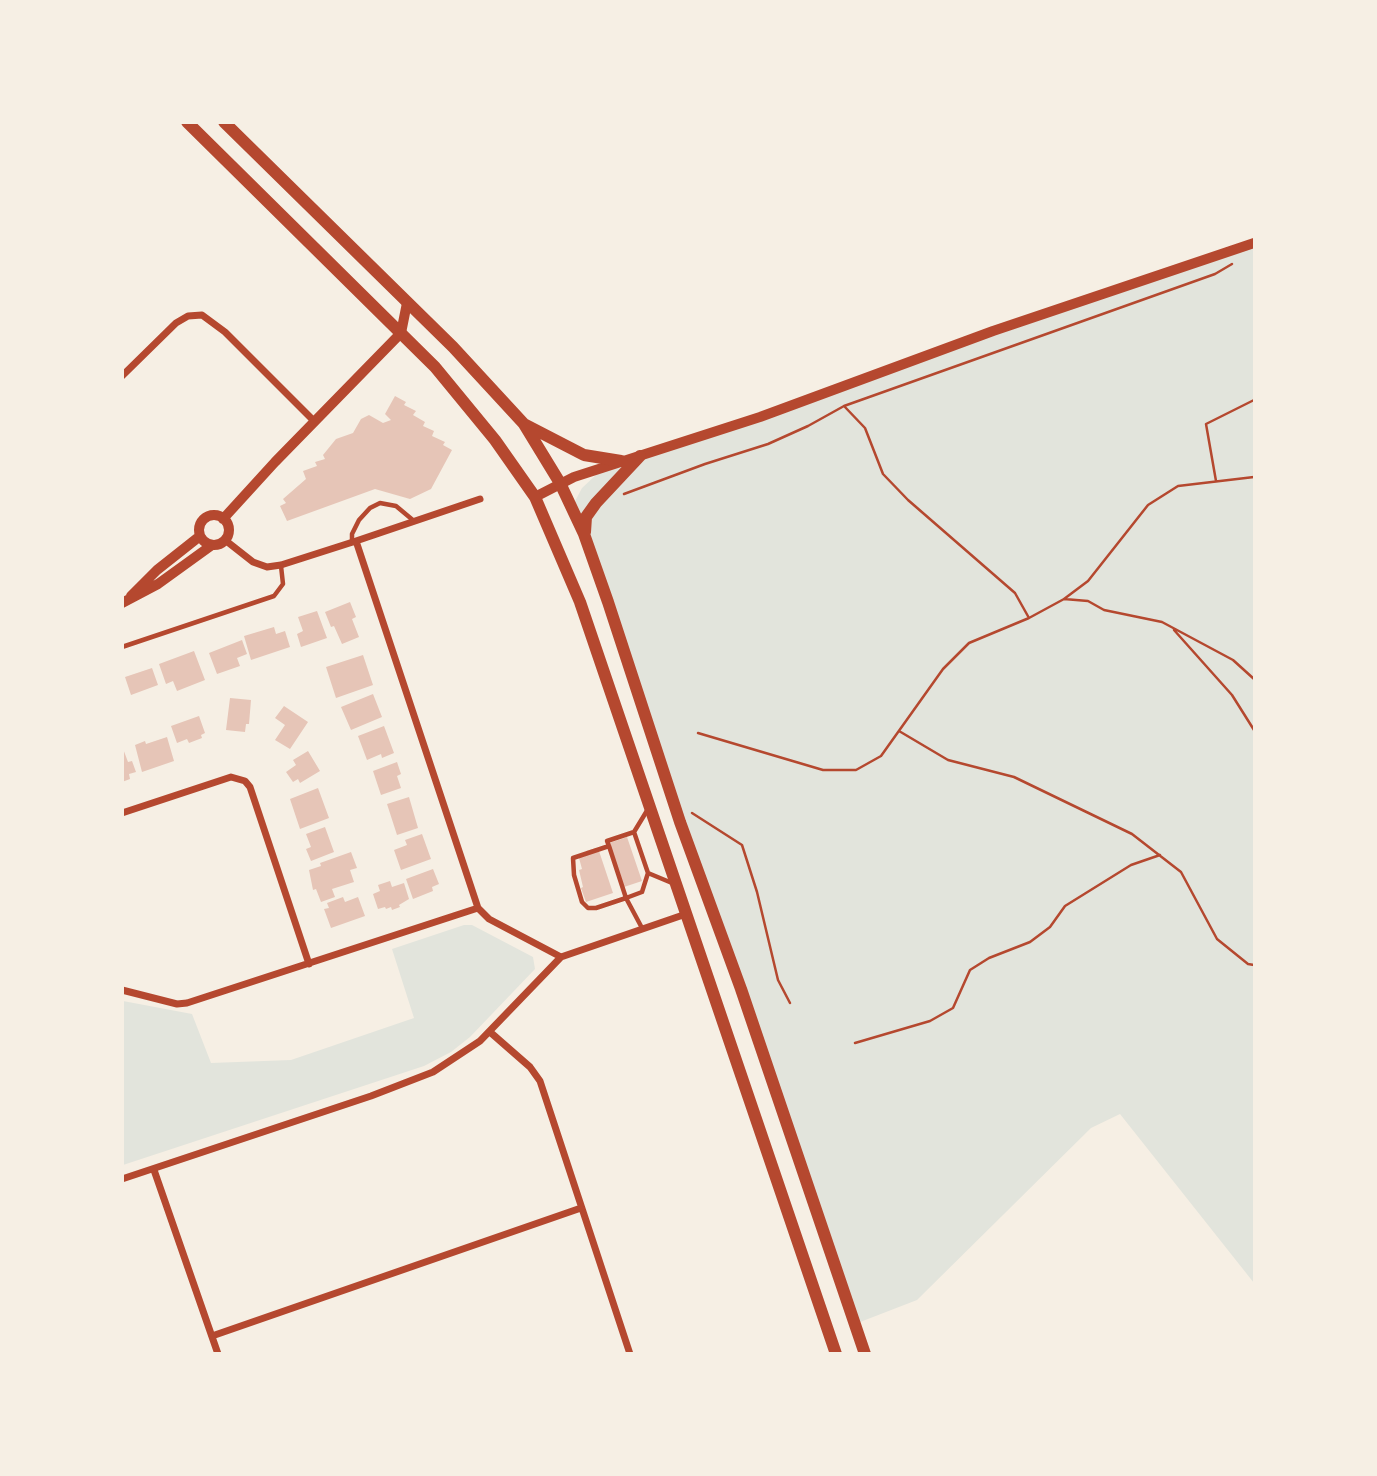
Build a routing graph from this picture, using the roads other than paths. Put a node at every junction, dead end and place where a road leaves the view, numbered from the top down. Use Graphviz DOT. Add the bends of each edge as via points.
graph roads {
  1 [pos="187,122"];
  2 [pos="224,122"];
  3 [pos="1255,243"];
  4 [pos="407,303"];
  5 [pos="401,333"];
  6 [pos="122,376"];
  7 [pos="314,421"];
  8 [pos="524,424"];
  9 [pos="640,456"];
  10 [pos="621,461"];
  11 [pos="560,483"];
  12 [pos="535,497"];
  13 [pos="480,499"];
  14 [pos="223,519"];
  15 [pos="414,521"];
  16 [pos="584,534"];
  17 [pos="200,536"];
  18 [pos="225,540"];
  19 [pos="354,542"];
  20 [pos="212,545"];
  21 [pos="281,565"];
  22 [pos="125,602"];
  23 [pos="122,647"];
  24 [pos="650,806"];
  25 [pos="122,813"];
  26 [pos="634,832"];
  27 [pos="609,846"];
  28 [pos="648,873"];
  29 [pos="676,884"];
  30 [pos="626,898"];
  31 [pos="709,906"];
  32 [pos="478,908"];
  33 [pos="686,914"];
  34 [pos="642,929"];
  35 [pos="561,957"];
  36 [pos="309,964"];
  37 [pos="122,990"];
  38 [pos="490,1032"];
  39 [pos="154,1170"];
  40 [pos="122,1179"];
  41 [pos="581,1208"];
  42 [pos="212,1336"];
  43 [pos="218,1353"];
  44 [pos="630,1353"];
  45 [pos="836,1353"];
  46 [pos="865,1353"];
  1 -- 5 [label="main road"];
  2 -- 4 [label="main road"];
  3 -- 9 [label="street"];
  4 -- 5 [label="street"];
  4 -- 8 [label="main road"];
  5 -- 7 [label="street"];
  5 -- 12 [label="main road" via="466,404"];
  6 -- 7 [label="street" via="176,323 202,315"];
  7 -- 14 [label="street"];
  8 -- 10 [label="main road" via="584,455"];
  8 -- 11 [label="main road"];
  9 -- 10 [label="street"];
  9 -- 16 [label="main road" via="596,503 586,517"];
  10 -- 11 [label="street"];
  11 -- 12 [label="street"];
  11 -- 16 [label="main road"];
  12 -- 24 [label="main road" via="580,602"];
  13 -- 15 [label="street"];
  14 -- 17 [label="street" via="205,518"];
  14 -- 18 [label="street" via="229,529"];
  15 -- 19 [label="street"];
  15 -- 19 [label="lane" via="396,506 380,503 359,520"];
  16 -- 31 [label="main road"];
  17 -- 20 [label="street"];
  17 -- 22 [label="street"];
  18 -- 20 [label="street"];
  18 -- 21 [label="street" via="258,565"];
  19 -- 21 [label="street"];
  19 -- 32 [label="street"];
  20 -- 22 [label="street"];
  21 -- 23 [label="lane" via="283,584 274,596"];
  24 -- 26 [label="lane"];
  24 -- 29 [label="main road"];
  25 -- 36 [label="street" via="231,777 246,782"];
  26 -- 27 [label="lane" via="607,841"];
  26 -- 28 [label="lane"];
  27 -- 30 [label="lane"];
  27 -- 30 [label="lane" via="573,858 582,902 596,908"];
  28 -- 29 [label="lane"];
  28 -- 30 [label="lane" via="642,892"];
  29 -- 33 [label="main road"];
  30 -- 34 [label="lane"];
  31 -- 33 [label="main road"];
  31 -- 46 [label="main road"];
  32 -- 35 [label="street" via="489,919"];
  32 -- 36 [label="street"];
  33 -- 34 [label="street"];
  33 -- 45 [label="main road"];
  34 -- 35 [label="street"];
  35 -- 38 [label="street"];
  36 -- 37 [label="street" via="187,1003"];
  38 -- 39 [label="street" via="418,1079"];
  38 -- 41 [label="street" via="540,1081"];
  39 -- 40 [label="street"];
  39 -- 42 [label="street"];
  41 -- 42 [label="street"];
  41 -- 44 [label="street"];
  42 -- 43 [label="street"];
}
